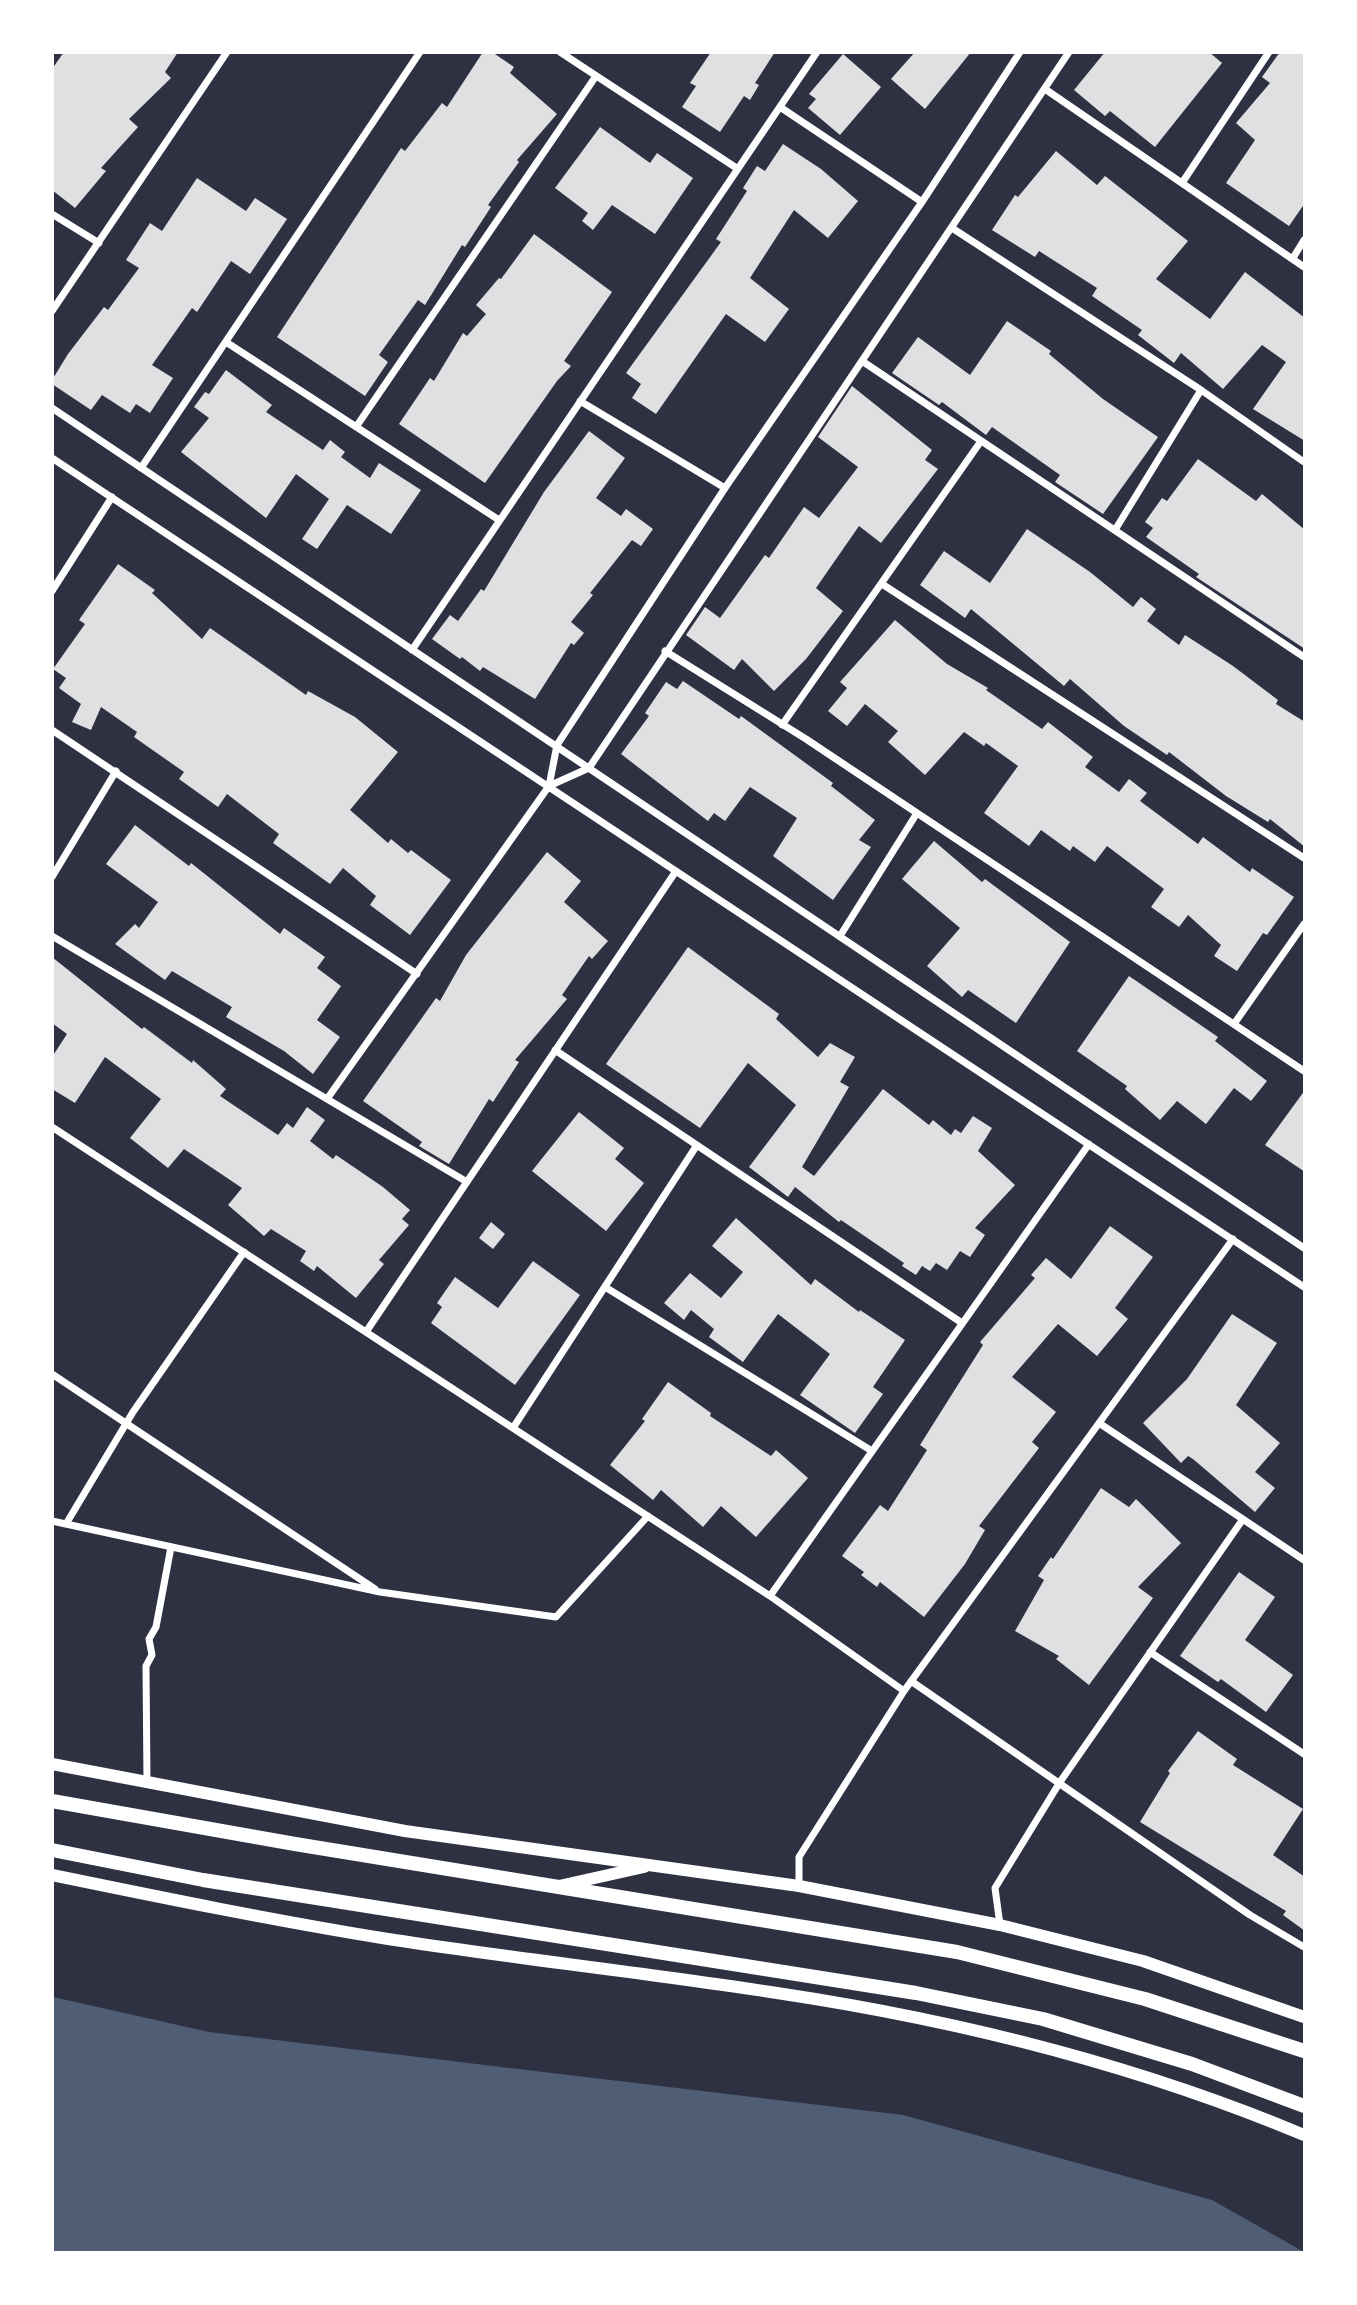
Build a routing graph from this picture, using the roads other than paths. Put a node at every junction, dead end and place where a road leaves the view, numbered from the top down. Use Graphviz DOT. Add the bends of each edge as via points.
graph roads {
  1 [pos="227,52"];
  2 [pos="420,52"];
  3 [pos="560,52"];
  4 [pos="817,52"];
  5 [pos="1020,52"];
  6 [pos="1069,52"];
  7 [pos="1269,52"];
  8 [pos="596,76"];
  9 [pos="1045,89"];
  10 [pos="780,107"];
  11 [pos="738,169"];
  12 [pos="1182,183"];
  13 [pos="922,202"];
  14 [pos="52,214"];
  15 [pos="952,228"];
  16 [pos="1304,240"];
  17 [pos="99,243"];
  18 [pos="1293,258"];
  19 [pos="1304,267"];
  20 [pos="52,311"];
  21 [pos="226,342"];
  22 [pos="862,361"];
  23 [pos="1201,390"];
  24 [pos="580,401"];
  25 [pos="52,408"];
  26 [pos="356,427"];
  27 [pos="981,441"];
  28 [pos="52,458"];
  29 [pos="1304,462"];
  30 [pos="141,468"];
  31 [pos="725,488"];
  32 [pos="112,497"];
  33 [pos="499,520"];
  34 [pos="1115,530"];
  35 [pos="882,584"];
  36 [pos="52,591"];
  37 [pos="412,650"];
  38 [pos="664,651"];
  39 [pos="1304,657"];
  40 [pos="782,725"];
  41 [pos="52,730"];
  42 [pos="557,745"];
  43 [pos="589,768"];
  44 [pos="116,771"];
  45 [pos="549,786"];
  46 [pos="917,813"];
  47 [pos="1304,858"];
  48 [pos="676,871"];
  49 [pos="52,877"];
  50 [pos="1304,924"];
  51 [pos="52,936"];
  52 [pos="840,936"];
  53 [pos="417,974"];
  54 [pos="1234,1024"];
  55 [pos="555,1050"];
  56 [pos="1304,1072"];
  57 [pos="327,1099"];
  58 [pos="52,1127"];
  59 [pos="1089,1144"];
  60 [pos="697,1145"];
  61 [pos="467,1182"];
  62 [pos="1233,1239"];
  63 [pos="1304,1248"];
  64 [pos="244,1252"];
  65 [pos="605,1287"];
  66 [pos="1304,1287"];
  67 [pos="962,1323"];
  68 [pos="366,1332"];
  69 [pos="52,1374"];
  70 [pos="1099,1423"];
  71 [pos="126,1424"];
  72 [pos="513,1428"];
  73 [pos="872,1451"];
  74 [pos="648,1516"];
  75 [pos="1242,1519"];
  76 [pos="52,1521"];
  77 [pos="66,1524"];
  78 [pos="172,1547"];
  79 [pos="1304,1560"];
  80 [pos="380,1592"];
  81 [pos="770,1596"];
  82 [pos="1150,1652"];
  83 [pos="911,1681"];
  84 [pos="904,1691"];
  85 [pos="1304,1754"];
  86 [pos="52,1764"];
  87 [pos="1060,1782"];
  88 [pos="147,1783"];
  89 [pos="52,1801"];
  90 [pos="52,1850"];
  91 [pos="651,1865"];
  92 [pos="52,1875"];
  93 [pos="799,1886"];
  94 [pos="555,1887"];
  95 [pos="1000,1925"];
  96 [pos="1304,1947"];
  97 [pos="1304,2017"];
  98 [pos="1304,2051"];
  99 [pos="1304,2106"];
  100 [pos="1304,2135"];
  1 -- 17 [label="street"];
  2 -- 21 [label="street"];
  3 -- 8 [label="street"];
  4 -- 10 [label="street"];
  5 -- 13 [label="street"];
  6 -- 9 [label="street"];
  7 -- 12 [label="street"];
  8 -- 11 [label="street"];
  8 -- 26 [label="street"];
  9 -- 12 [label="street"];
  9 -- 15 [label="street"];
  10 -- 11 [label="street"];
  10 -- 13 [label="street"];
  11 -- 24 [label="street"];
  12 -- 18 [label="street"];
  13 -- 31 [label="street"];
  14 -- 17 [label="street"];
  15 -- 22 [label="street"];
  15 -- 23 [label="street"];
  16 -- 18 [label="street"];
  17 -- 20 [label="street"];
  18 -- 19 [label="street"];
  21 -- 26 [label="street"];
  21 -- 30 [label="street"];
  22 -- 27 [label="street"];
  22 -- 38 [label="street"];
  23 -- 29 [label="street"];
  23 -- 34 [label="street"];
  24 -- 31 [label="street"];
  24 -- 33 [label="street"];
  25 -- 30 [label="street"];
  26 -- 33 [label="street"];
  27 -- 34 [label="street"];
  27 -- 35 [label="street"];
  28 -- 32 [label="street"];
  30 -- 37 [label="street"];
  31 -- 42 [label="street"];
  32 -- 36 [label="street"];
  32 -- 45 [label="street"];
  33 -- 37 [label="street"];
  34 -- 39 [label="street"];
  35 -- 40 [label="street"];
  35 -- 47 [label="street"];
  37 -- 42 [label="street"];
  38 -- 40 [label="street"];
  38 -- 43 [label="street"];
  40 -- 46 [label="street"];
  41 -- 44 [label="street"];
  42 -- 43 [label="street"];
  42 -- 45 [label="street"];
  43 -- 45 [label="street"];
  43 -- 52 [label="street"];
  44 -- 49 [label="street"];
  44 -- 53 [label="street"];
  45 -- 48 [label="street"];
  45 -- 53 [label="street"];
  46 -- 52 [label="street"];
  46 -- 54 [label="street"];
  48 -- 55 [label="street"];
  48 -- 59 [label="street"];
  50 -- 54 [label="street"];
  51 -- 57 [label="street"];
  52 -- 63 [label="street"];
  53 -- 57 [label="street"];
  54 -- 56 [label="street"];
  55 -- 60 [label="street"];
  55 -- 61 [label="street"];
  57 -- 61 [label="street"];
  58 -- 64 [label="street"];
  59 -- 62 [label="street"];
  59 -- 67 [label="street"];
  60 -- 65 [label="street"];
  60 -- 67 [label="street"];
  61 -- 68 [label="street"];
  62 -- 66 [label="street"];
  62 -- 70 [label="street"];
  64 -- 68 [label="street"];
  64 -- 71 [label="street"];
  65 -- 72 [label="street"];
  65 -- 73 [label="street"];
  67 -- 73 [label="street"];
  68 -- 72 [label="street"];
  69 -- 71 [label="street"];
  70 -- 75 [label="street"];
  70 -- 83 [label="street"];
  71 -- 77 [label="street"];
  71 -- 80 [label="street"];
  72 -- 74 [label="street"];
  73 -- 81 [label="street"];
  74 -- 80 [label="street" via="556,1617"];
  74 -- 81 [label="street"];
  75 -- 79 [label="street"];
  75 -- 82 [label="street"];
  76 -- 77 [label="street"];
  77 -- 78 [label="street"];
  78 -- 80 [label="street"];
  78 -- 88 [label="street" via="156,1627 149,1639 152,1655 146,1666"];
  81 -- 84 [label="street"];
  82 -- 85 [label="street"];
  82 -- 87 [label="street"];
  83 -- 84 [label="street"];
  83 -- 87 [label="street"];
  84 -- 93 [label="street" via="799,1857"];
  86 -- 88 [label="main road"];
  87 -- 95 [label="street" via="995,1888"];
  87 -- 96 [label="street" via="1250,1915"];
  88 -- 91 [label="main road" via="405,1831"];
  89 -- 94 [label="main road"];
  90 -- 99 [label="main road" via="204,1880 916,1993 1044,2019 1192,2064"];
  91 -- 93 [label="main road"];
  91 -- 94 [label="main road"];
  92 -- 100 [label="main road" via="387,1938 781,1994 975,2031 1112,2066 1233,2105"];
  93 -- 95 [label="main road"];
  94 -- 98 [label="main road" via="957,1952 1145,1999"];
  95 -- 97 [label="main road" via="1143,1961"];
}
